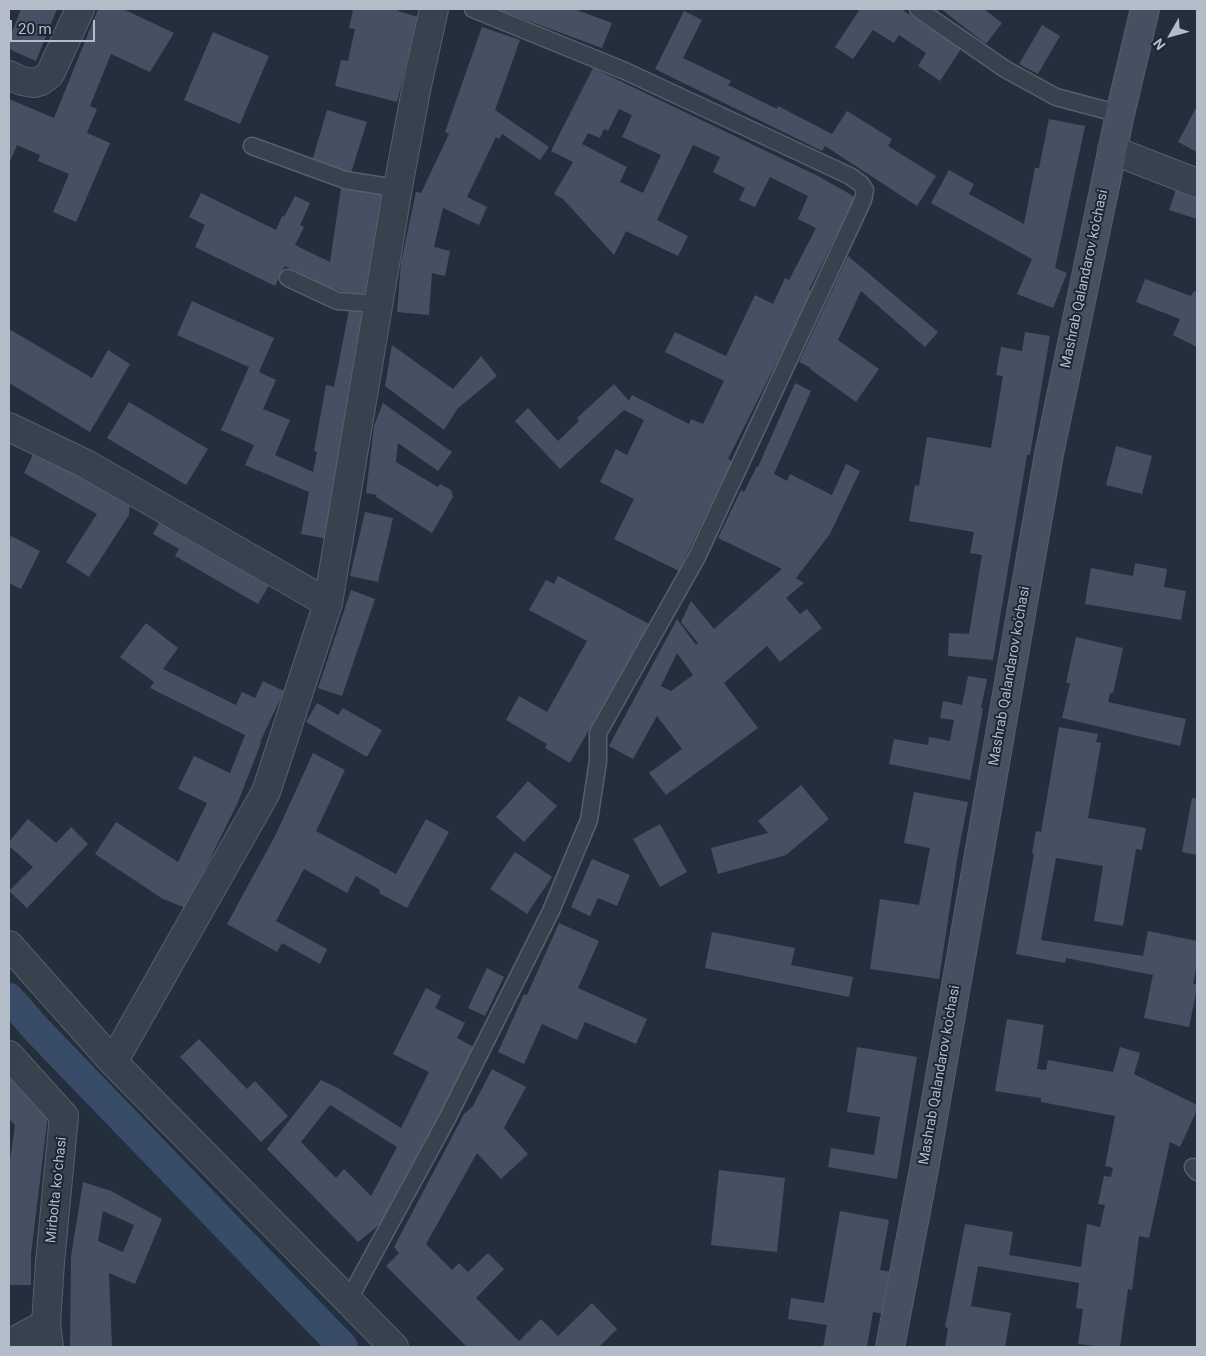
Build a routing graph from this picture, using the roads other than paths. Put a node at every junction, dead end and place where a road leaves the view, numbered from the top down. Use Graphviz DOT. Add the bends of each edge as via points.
graph roads {
  1 [pos="80,9"];
  2 [pos="434,9"];
  3 [pos="472,9"];
  4 [pos="918,9"];
  5 [pos="1145,9"];
  6 [pos="9,75"];
  7 [pos="1120,114"];
  8 [pos="252,146"];
  9 [pos="1112,150"];
  10 [pos="1197,183"];
  11 [pos="398,187"];
  12 [pos="288,278"];
  13 [pos="378,304"];
  14 [pos="9,427"];
  15 [pos="328,602"];
  16 [pos="9,945"];
  17 [pos="9,1055"];
  18 [pos="113,1062"];
  19 [pos="348,1301"];
  20 [pos="48,1336"];
  21 [pos="9,1344"];
  22 [pos="394,1347"];
  23 [pos="890,1347"];
  1 -- 6 [label="street" via="50,74 34,83"];
  2 -- 11 [label="street"];
  3 -- 19 [label="lane" via="625,71 850,176 865,190 697,557 598,733 598,761 589,820 551,911 447,1119"];
  4 -- 7 [label="lane" via="1005,69 1056,97"];
  5 -- 7 [label="main road, Mashrab Qalandarov ko'chasi"];
  7 -- 9 [label="main road, Mashrab Qalandarov ko'chasi"];
  8 -- 11 [label="lane" via="345,180"];
  9 -- 10 [label="street"];
  9 -- 23 [label="main road, Mashrab Qalandarov ko'chasi" via="1048,454 926,1159"];
  11 -- 13 [label="street"];
  12 -- 13 [label="lane" via="337,301"];
  13 -- 15 [label="street"];
  14 -- 15 [label="street" via="86,464"];
  15 -- 18 [label="street" via="266,792"];
  16 -- 18 [label="street"];
  17 -- 20 [label="street, Mirbolta koʻchasi" via="64,1116 50,1262"];
  18 -- 19 [label="street"];
  19 -- 22 [label="street"];
  20 -- 21 [label="street"];
}
